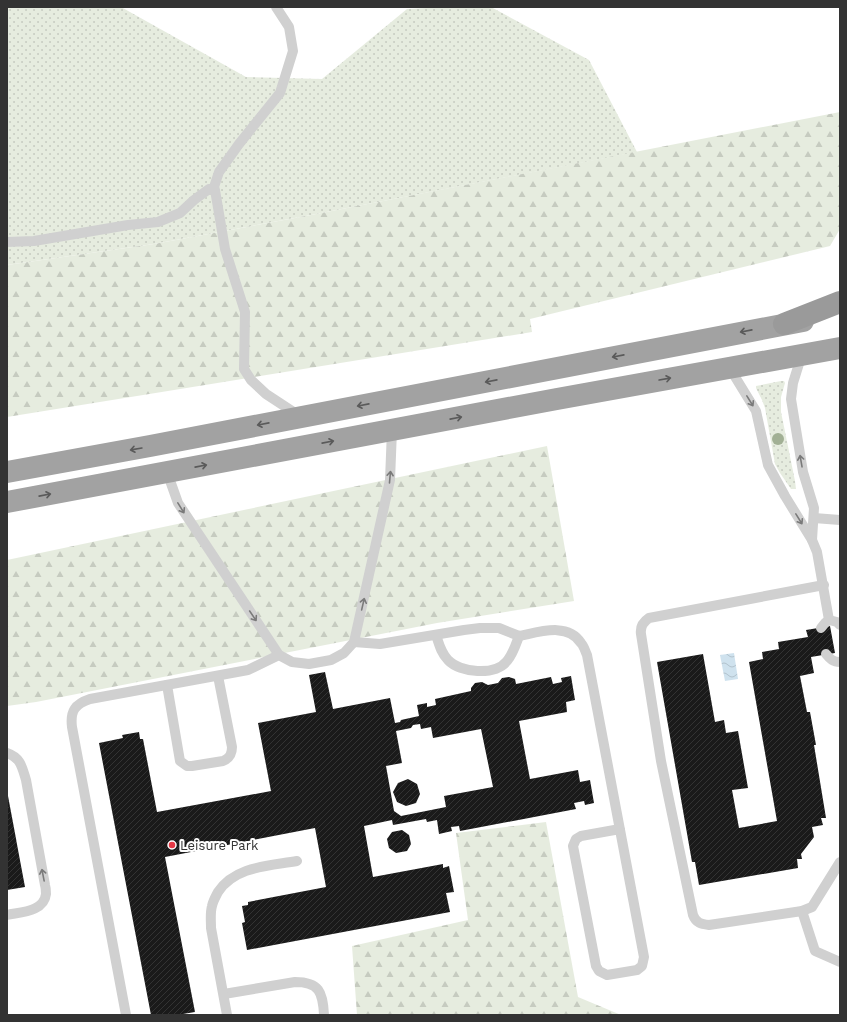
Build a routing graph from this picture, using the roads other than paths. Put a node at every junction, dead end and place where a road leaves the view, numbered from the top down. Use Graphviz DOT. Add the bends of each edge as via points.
graph roads {
  1 [pos="276,7"];
  2 [pos="213,190"];
  3 [pos="7,242"];
  4 [pos="840,302"];
  5 [pos="840,314"];
  6 [pos="784,324"];
  7 [pos="840,348"];
  8 [pos="802,354"];
  9 [pos="729,367"];
  10 [pos="302,417"];
  11 [pos="392,430"];
  12 [pos="7,472"];
  13 [pos="167,472"];
  14 [pos="7,502"];
  15 [pos="814,518"];
  16 [pos="840,520"];
  17 [pos="812,540"];
  18 [pos="824,585"];
  19 [pos="829,620"];
  20 [pos="840,625"];
  21 [pos="821,628"];
  22 [pos="436,635"];
  23 [pos="519,636"];
  24 [pos="354,642"];
  25 [pos="826,654"];
  26 [pos="279,655"];
  27 [pos="840,662"];
  28 [pos="218,676"];
  29 [pos="167,685"];
  30 [pos="7,753"];
  31 [pos="620,829"];
  32 [pos="297,861"];
  33 [pos="840,862"];
  34 [pos="802,911"];
  35 [pos="7,915"];
  36 [pos="840,962"];
  37 [pos="224,994"];
  38 [pos="126,1015"];
  39 [pos="227,1015"];
  40 [pos="324,1015"];
  1 -- 2 [label="lane" via="289,27 293,51 280,93 223,166"];
  2 -- 3 [label="lane" via="209,189 180,213 158,222 34,241"];
  2 -- 10 [label="lane" via="225,249 245,312 244,369 251,380 266,394"];
  4 -- 6 [label="highway"];
  5 -- 6 [label="highway"];
  6 -- 10 [label="highway, one-way"];
  7 -- 8 [label="highway"];
  8 -- 9 [label="highway"];
  15 -- 8 [label="lane, one-way" via="814,508 803,472 791,399"];
  11 -- 9 [label="highway, one-way"];
  9 -- 17 [label="lane, one-way" via="756,411 768,465"];
  10 -- 12 [label="highway, one-way"];
  13 -- 11 [label="highway, one-way"];
  24 -- 11 [label="lane, one-way" via="390,480"];
  14 -- 13 [label="highway, one-way"];
  13 -- 26 [label="lane, one-way" via="178,503"];
  15 -- 16 [label="lane"];
  15 -- 17 [label="lane"];
  17 -- 18 [label="lane"];
  18 -- 19 [label="lane"];
  18 -- 34 [label="lane" via="649,618 640,630 661,761 694,919 700,924 709,925"];
  19 -- 20 [label="lane"];
  19 -- 21 [label="lane"];
  22 -- 23 [label="lane" via="480,628 499,628"];
  22 -- 23 [label="lane" via="443,655 448,661 462,669 481,671 504,664"];
  22 -- 24 [label="lane" via="380,644"];
  23 -- 31 [label="lane" via="550,630 566,631 573,634 582,644 587,655"];
  24 -- 26 [label="lane" via="344,653 331,660 309,664 292,662"];
  25 -- 27 [label="lane" via="834,662"];
  26 -- 28 [label="lane" via="248,670"];
  28 -- 29 [label="lane"];
  28 -- 29 [label="lane" via="232,747 230,756 224,761 187,766 180,761"];
  29 -- 38 [label="lane" via="83,701 72,714 72,726"];
  35 -- 30 [label="lane, one-way" via="34,909 42,904 46,895 26,780 17,758"];
  31 -- 31 [label="lane" via="644,960 638,970 607,975 596,966 573,844 581,836"];
  32 -- 37 [label="lane" via="241,872 223,885 216,895 210,916"];
  33 -- 34 [label="lane" via="812,907"];
  34 -- 36 [label="lane" via="815,951"];
  37 -- 39 [label="lane"];
  37 -- 40 [label="lane" via="306,982 320,992"];
}
